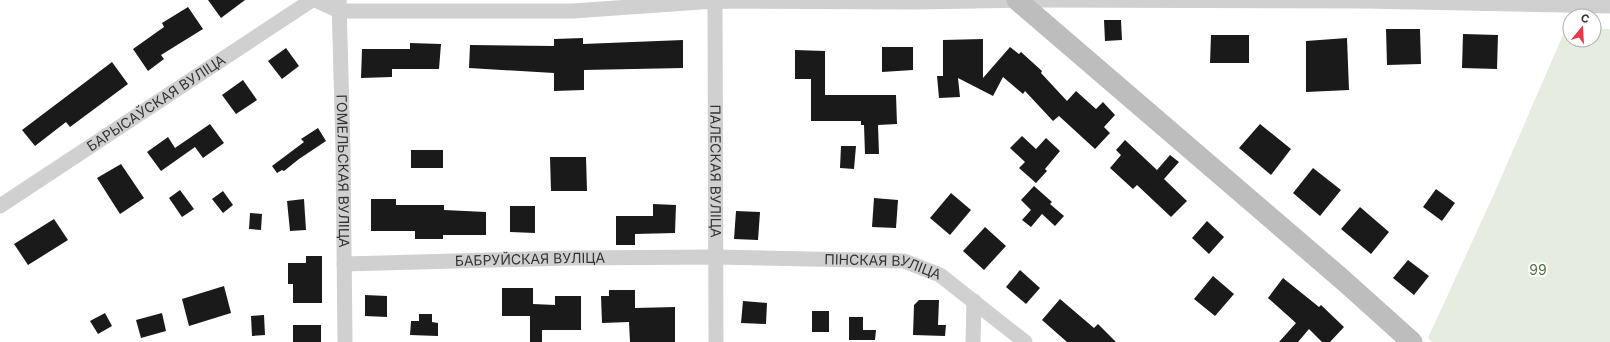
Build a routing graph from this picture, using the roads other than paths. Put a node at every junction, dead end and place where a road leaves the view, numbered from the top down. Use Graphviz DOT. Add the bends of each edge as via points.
graph roads {
  1 [pos="312,0"];
  2 [pos="316,0"];
  3 [pos="715,0"];
  4 [pos="1017,1"];
  5 [pos="340,6"];
  6 [pos="1610,6"];
  7 [pos="0,206"];
  8 [pos="716,257"];
  9 [pos="344,264"];
  10 [pos="974,301"];
  11 [pos="1402,337"];
  12 [pos="345,342"];
  13 [pos="716,342"];
  14 [pos="973,342"];
  15 [pos="1025,342"];
  1 -- 7 [label="street, БАРЫСАЎСКАЯ ВУЛІЦА"];
  2 -- 5 [label="street"];
  3 -- 4 [label="street"];
  3 -- 5 [label="street" via="573,11"];
  3 -- 8 [label="street, ПАЛЕСКАЯ ВУЛІЦА"];
  4 -- 6 [label="street" via="1364,1"];
  4 -- 11 [label="main road" via="1343,280"];
  5 -- 9 [label="street, ГОМЕЛЬСКАЯ ВУЛІЦА"];
  8 -- 9 [label="street, БАБРУЙСКАЯ ВУЛІЦА"];
  8 -- 10 [label="street, ПІНСКАЯ ВУЛІЦА" via="904,261 940,275"];
  8 -- 13 [label="street, ПАЛЕСКАЯ ВУЛІЦА"];
  9 -- 12 [label="street, ГОМЕЛЬСКАЯ ВУЛІЦА"];
  10 -- 14 [label="street"];
  10 -- 15 [label="street, ПІНСКАЯ ВУЛІЦА"];
}
